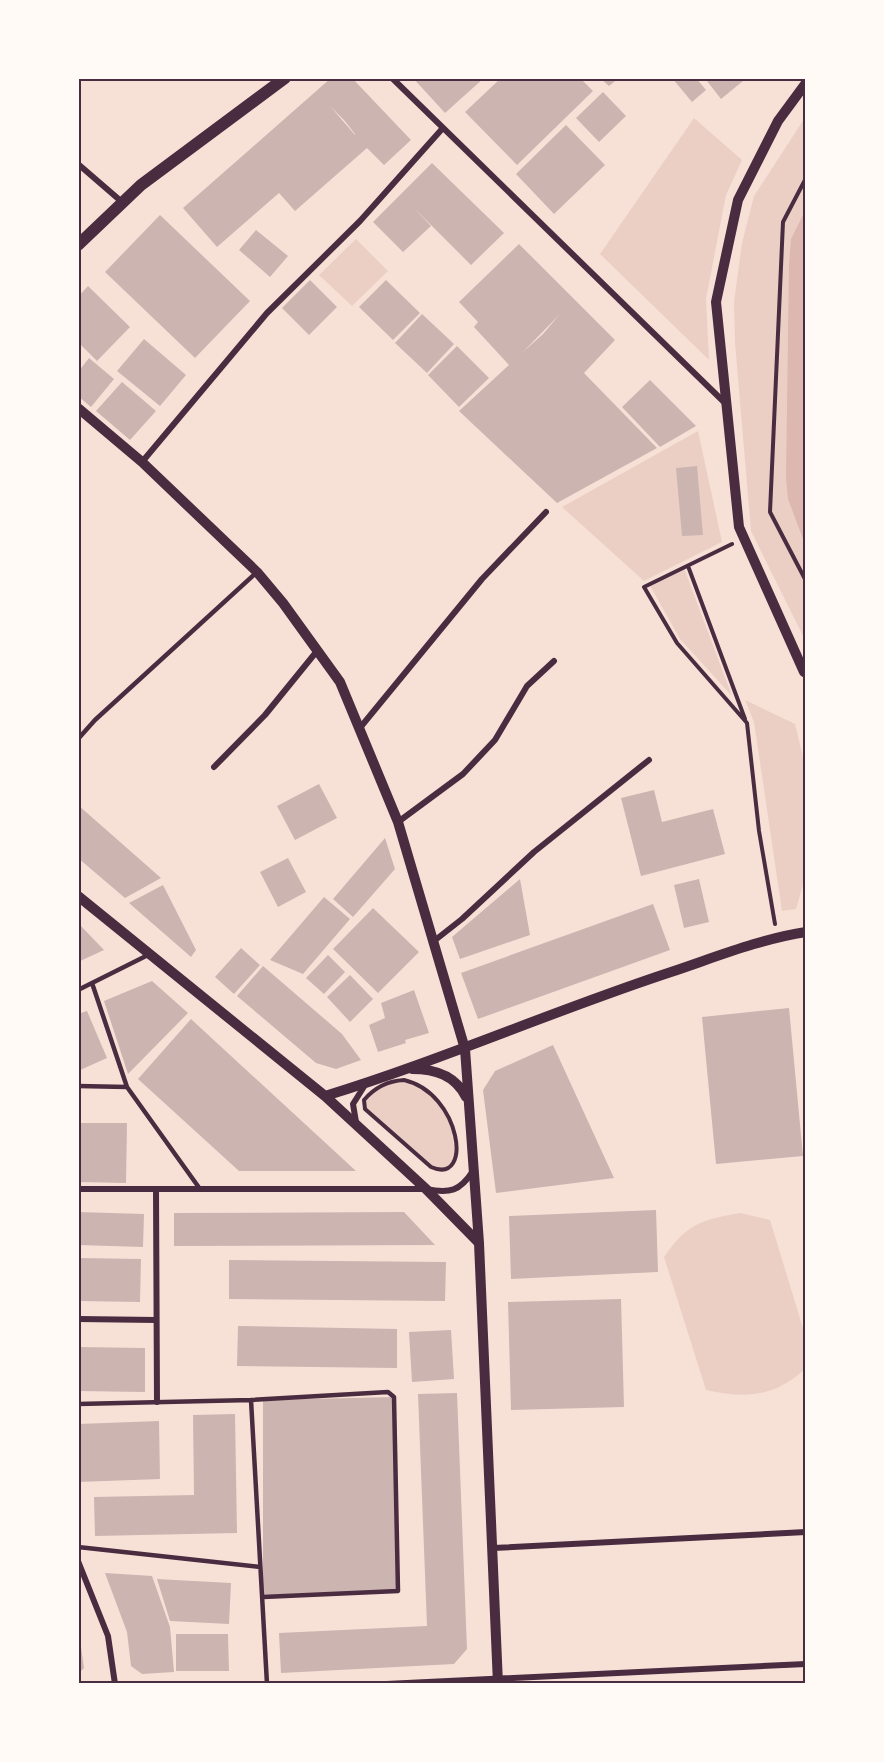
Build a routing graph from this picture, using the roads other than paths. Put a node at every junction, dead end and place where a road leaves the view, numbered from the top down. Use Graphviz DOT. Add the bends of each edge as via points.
graph roads {
  1 [pos="285,78"];
  2 [pos="392,78"];
  3 [pos="806,82"];
  4 [pos="442,129"];
  5 [pos="78,164"];
  6 [pos="122,202"];
  7 [pos="78,245"];
  8 [pos="725,403"];
  9 [pos="78,409"];
  10 [pos="142,462"];
  11 [pos="546,512"];
  12 [pos="257,572"];
  13 [pos="317,651"];
  14 [pos="554,661"];
  15 [pos="805,674"];
  16 [pos="359,729"];
  17 [pos="78,739"];
  18 [pos="649,760"];
  19 [pos="214,767"];
  20 [pos="398,822"];
  21 [pos="78,896"];
  22 [pos="806,932"];
  23 [pos="434,941"];
  24 [pos="148,954"];
  25 [pos="92,983"];
  26 [pos="78,990"];
  27 [pos="465,1049"];
  28 [pos="405,1069"];
  29 [pos="366,1083"];
  30 [pos="78,1086"];
  31 [pos="127,1088"];
  32 [pos="325,1096"];
  33 [pos="467,1100"];
  34 [pos="358,1128"];
  35 [pos="474,1170"];
  36 [pos="78,1189"];
  37 [pos="156,1189"];
  38 [pos="200,1189"];
  39 [pos="426,1189"];
  40 [pos="479,1243"];
  41 [pos="78,1319"];
  42 [pos="156,1320"];
  43 [pos="251,1400"];
  44 [pos="157,1402"];
  45 [pos="78,1404"];
  46 [pos="806,1532"];
  47 [pos="78,1547"];
  48 [pos="493,1548"];
  49 [pos="79,1565"];
  50 [pos="260,1567"];
  51 [pos="263,1597"];
  52 [pos="806,1664"];
  53 [pos="498,1681"];
  54 [pos="115,1684"];
  55 [pos="267,1684"];
  56 [pos="386,1684"];
  1 -- 6 [label="main road"];
  2 -- 4 [label="street"];
  3 -- 8 [label="street" via="778,121 738,200 716,302"];
  4 -- 8 [label="street"];
  4 -- 10 [label="street" via="360,221 267,313"];
  5 -- 6 [label="street"];
  6 -- 7 [label="main road"];
  8 -- 15 [label="street" via="739,527"];
  9 -- 10 [label="street"];
  10 -- 12 [label="street"];
  11 -- 16 [label="street" via="482,579"];
  12 -- 13 [label="street"];
  12 -- 17 [label="lane"];
  13 -- 16 [label="street" via="340,682"];
  13 -- 19 [label="street" via="265,715"];
  14 -- 20 [label="street" via="527,686 495,740 463,774"];
  16 -- 20 [label="street"];
  18 -- 23 [label="street" via="527,857"];
  20 -- 23 [label="street"];
  21 -- 24 [label="street"];
  22 -- 27 [label="street" via="777,936 617,990"];
  23 -- 27 [label="street"];
  24 -- 25 [label="lane"];
  24 -- 32 [label="street"];
  25 -- 26 [label="lane"];
  25 -- 31 [label="lane"];
  27 -- 28 [label="street"];
  27 -- 33 [label="street"];
  28 -- 29 [label="street"];
  28 -- 33 [label="street" via="431,1070 447,1076 461,1087"];
  29 -- 32 [label="street"];
  29 -- 34 [label="street" via="353,1104"];
  30 -- 31 [label="lane"];
  31 -- 38 [label="lane"];
  32 -- 34 [label="street"];
  33 -- 35 [label="street"];
  34 -- 39 [label="street"];
  35 -- 39 [label="street" via="465,1185 456,1189"];
  35 -- 40 [label="street"];
  36 -- 37 [label="street"];
  37 -- 38 [label="street"];
  37 -- 42 [label="street"];
  38 -- 39 [label="street"];
  39 -- 40 [label="street"];
  40 -- 48 [label="street"];
  41 -- 42 [label="street"];
  42 -- 44 [label="street"];
  43 -- 44 [label="lane"];
  43 -- 50 [label="lane"];
  43 -- 51 [label="lane" via="388,1392 394,1396 398,1592"];
  44 -- 45 [label="lane"];
  46 -- 48 [label="street"];
  47 -- 50 [label="lane"];
  48 -- 53 [label="street"];
  49 -- 54 [label="street" via="108,1636"];
  50 -- 51 [label="lane"];
  51 -- 55 [label="lane"];
  52 -- 53 [label="street"];
  53 -- 56 [label="street"];
}
